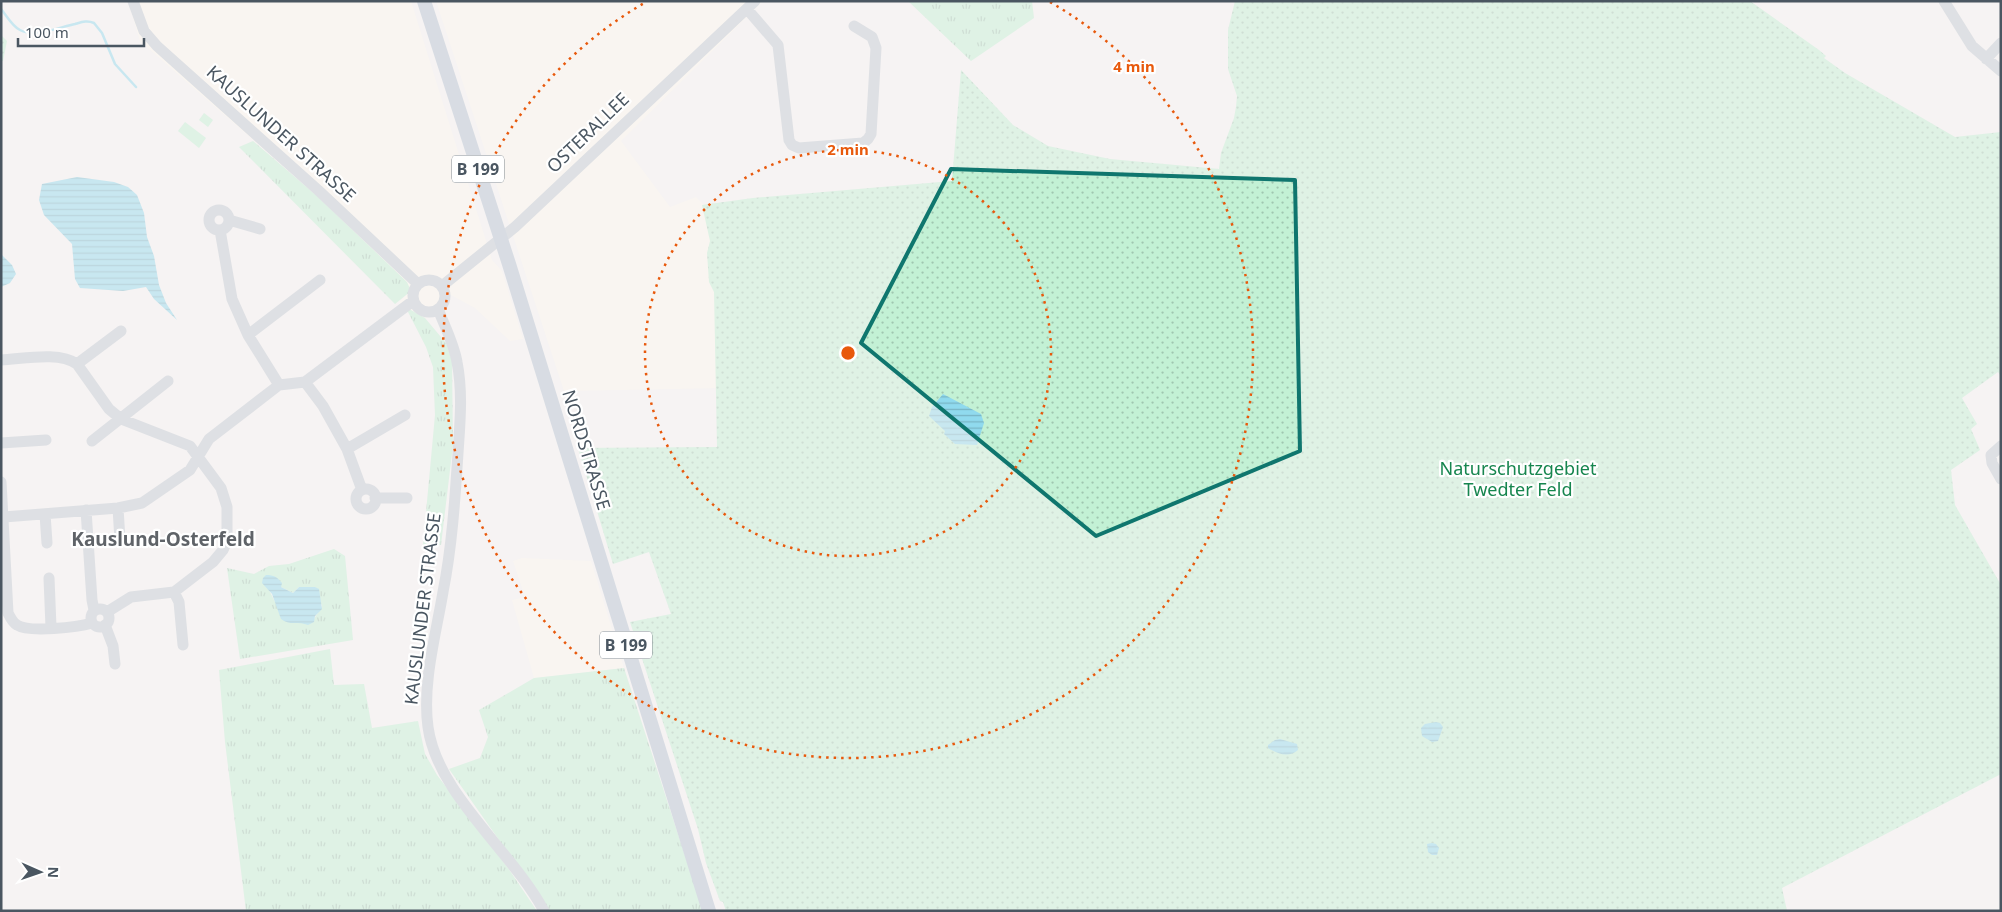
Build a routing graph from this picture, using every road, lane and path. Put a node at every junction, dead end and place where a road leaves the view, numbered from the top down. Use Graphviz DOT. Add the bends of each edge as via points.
graph roads {
  1 [pos="133,1"];
  2 [pos="424,1"];
  3 [pos="1944,1"];
  4 [pos="751,5"];
  5 [pos="854,26"];
  6 [pos="2001,42"];
  7 [pos="1986,60"];
  8 [pos="2001,72"];
  9 [pos="229,220"];
  10 [pos="260,229"];
  11 [pos="220,230"];
  12 [pos="501,240"];
  13 [pos="320,280"];
  14 [pos="418,284"];
  15 [pos="442,286"];
  16 [pos="413,301"];
  17 [pos="438,309"];
  18 [pos="121,331"];
  19 [pos="248,335"];
  20 [pos="1,360"];
  21 [pos="77,364"];
  22 [pos="168,381"];
  23 [pos="304,382"];
  24 [pos="280,385"];
  25 [pos="405,416"];
  26 [pos="121,419"];
  27 [pos="46,440"];
  28 [pos="92,441"];
  29 [pos="1,444"];
  30 [pos="2001,446"];
  31 [pos="348,449"];
  32 [pos="198,456"];
  33 [pos="2001,479"];
  34 [pos="1,482"];
  35 [pos="362,490"];
  36 [pos="375,498"];
  37 [pos="407,498"];
  38 [pos="118,508"];
  39 [pos="86,510"];
  40 [pos="45,514"];
  41 [pos="4,517"];
  42 [pos="120,540"];
  43 [pos="47,543"];
  44 [pos="49,578"];
  45 [pos="174,592"];
  46 [pos="94,610"];
  47 [pos="107,612"];
  48 [pos="92,622"];
  49 [pos="105,626"];
  50 [pos="52,627"];
  51 [pos="183,645"];
  52 [pos="115,664"];
  53 [pos="544,911"];
  54 [pos="709,911"];
  1 -- 14 [label="street, KAUSLUNDER STRASSE" via="144,31 157,46"];
  2 -- 12 [label="main road, NORDSTRASSE / B 199"];
  3 -- 7 [label="street" via="1963,34"];
  4 -- 5 [label="street" via="778,45 789,140 799,148 863,143 871,134 876,48 872,37"];
  4 -- 12 [label="street, OSTERALLEE"];
  6 -- 7 [label="street"];
  7 -- 8 [label="street"];
  9 -- 10 [label="street"];
  9 -- 11 [label="street"];
  9 -- 11 [label="street" via="223,211 212,212 208,220 211,226"];
  11 -- 19 [label="street" via="232,300"];
  12 -- 15 [label="street, OSTERALLEE"];
  12 -- 54 [label="main road, NORDSTRASSE / B 199"];
  13 -- 19 [label="street"];
  14 -- 15 [label="street" via="433,280"];
  14 -- 16 [label="street" via="413,292"];
  15 -- 17 [label="street" via="444,302"];
  16 -- 17 [label="street" via="423,311"];
  16 -- 23 [label="street"];
  17 -- 53 [label="street, KAUSLUNDER STRASSE" via="457,360 459,431 445,586 428,679 428,727 438,761 450,782"];
  18 -- 21 [label="street"];
  19 -- 24 [label="street"];
  20 -- 21 [label="street" via="57,357"];
  21 -- 26 [label="street"];
  22 -- 26 [label="street"];
  23 -- 24 [label="street"];
  23 -- 31 [label="street" via="323,406"];
  24 -- 32 [label="street" via="210,439"];
  25 -- 31 [label="street"];
  26 -- 28 [label="street"];
  26 -- 32 [label="street" via="190,446"];
  27 -- 29 [label="street"];
  30 -- 33 [label="street" via="1992,455 1992,463"];
  31 -- 35 [label="street"];
  32 -- 38 [label="street" via="190,470 142,503"];
  32 -- 45 [label="street" via="225,498 227,541 212,562"];
  34 -- 41 [label="street"];
  35 -- 36 [label="street" via="371,491"];
  35 -- 36 [label="street" via="356,497 359,507 369,508"];
  36 -- 37 [label="street"];
  38 -- 39 [label="street"];
  38 -- 42 [label="street"];
  39 -- 40 [label="street"];
  39 -- 46 [label="street"];
  40 -- 41 [label="street"];
  40 -- 43 [label="street"];
  41 -- 50 [label="street" via="8,612 16,625 23,628"];
  44 -- 50 [label="street"];
  45 -- 47 [label="street" via="131,597"];
  45 -- 51 [label="street" via="179,602"];
  46 -- 47 [label="street" via="99,608"];
  46 -- 48 [label="street" via="90,617"];
  47 -- 49 [label="street"];
  48 -- 49 [label="street" via="96,626"];
  48 -- 50 [label="street" via="82,626"];
  49 -- 52 [label="street" via="113,646"];
}
